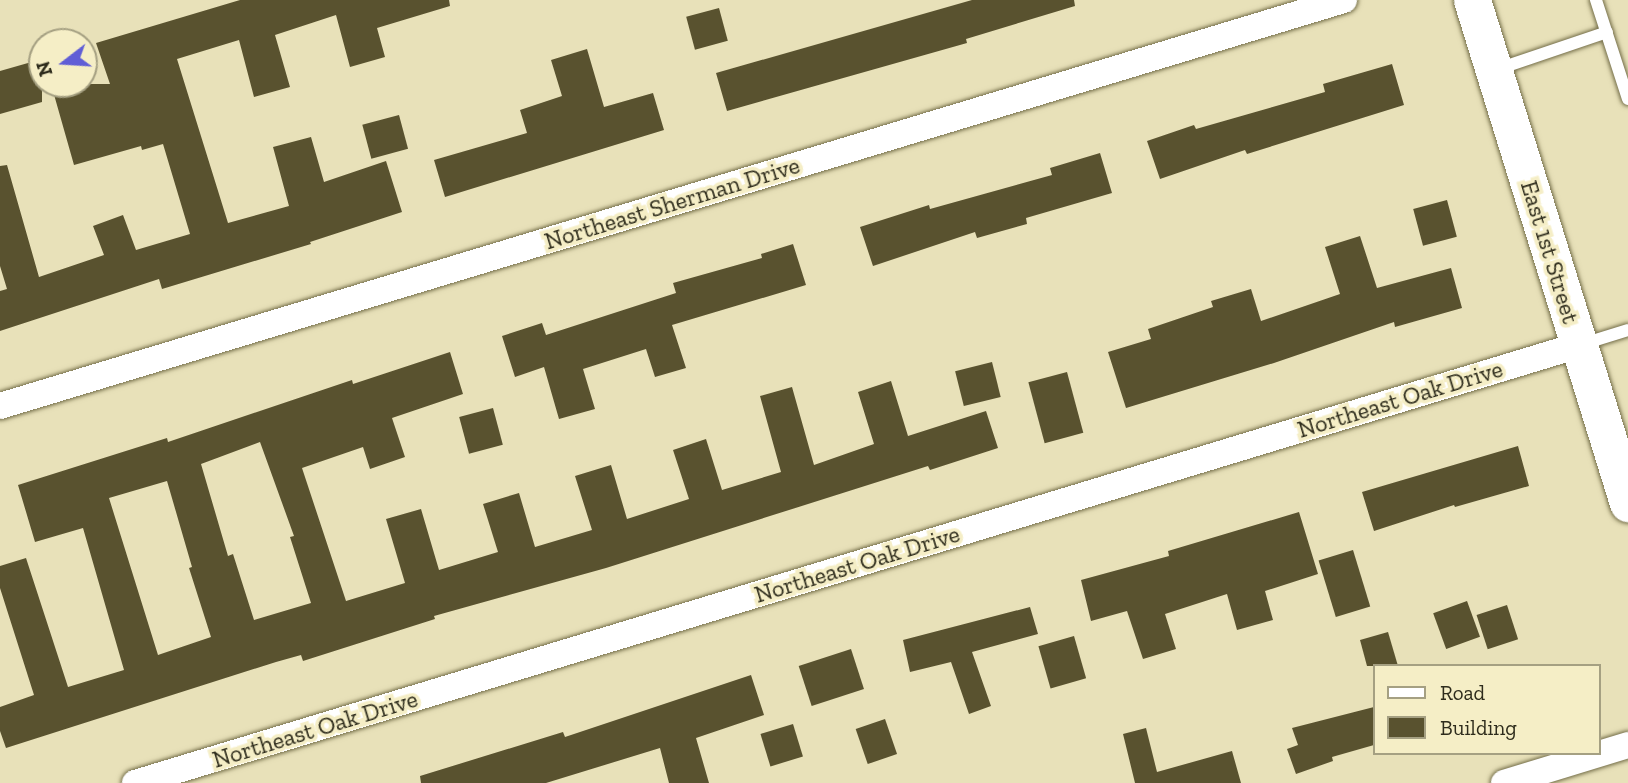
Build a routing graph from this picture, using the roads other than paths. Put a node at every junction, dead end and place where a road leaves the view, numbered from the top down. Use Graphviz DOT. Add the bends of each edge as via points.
graph roads {
  1 [pos="1344,0"];
  2 [pos="1472,0"];
  3 [pos="1596,0"];
  4 [pos="1606,32"];
  5 [pos="1494,71"];
  6 [pos="1628,99"];
  7 [pos="1628,330"];
  8 [pos="1579,345"];
  9 [pos="0,406"];
  10 [pos="1628,503"];
  11 [pos="1628,745"];
  12 [pos="1600,754"];
  13 [pos="1595,755"];
  14 [pos="135,783"];
  15 [pos="1504,783"];
  1 -- 9 [label="street, Northeast Sherman Drive"];
  2 -- 5 [label="main road, East 1st Street"];
  3 -- 4 [label="lane"];
  4 -- 5 [label="lane"];
  4 -- 6 [label="lane"];
  5 -- 8 [label="main road, East 1st Street"];
  7 -- 8 [label="lane"];
  8 -- 10 [label="main road, East 1st Street"];
  8 -- 14 [label="street, Northeast Oak Drive"];
  11 -- 12 [label="street"];
  13 -- 15 [label="street"];
}
